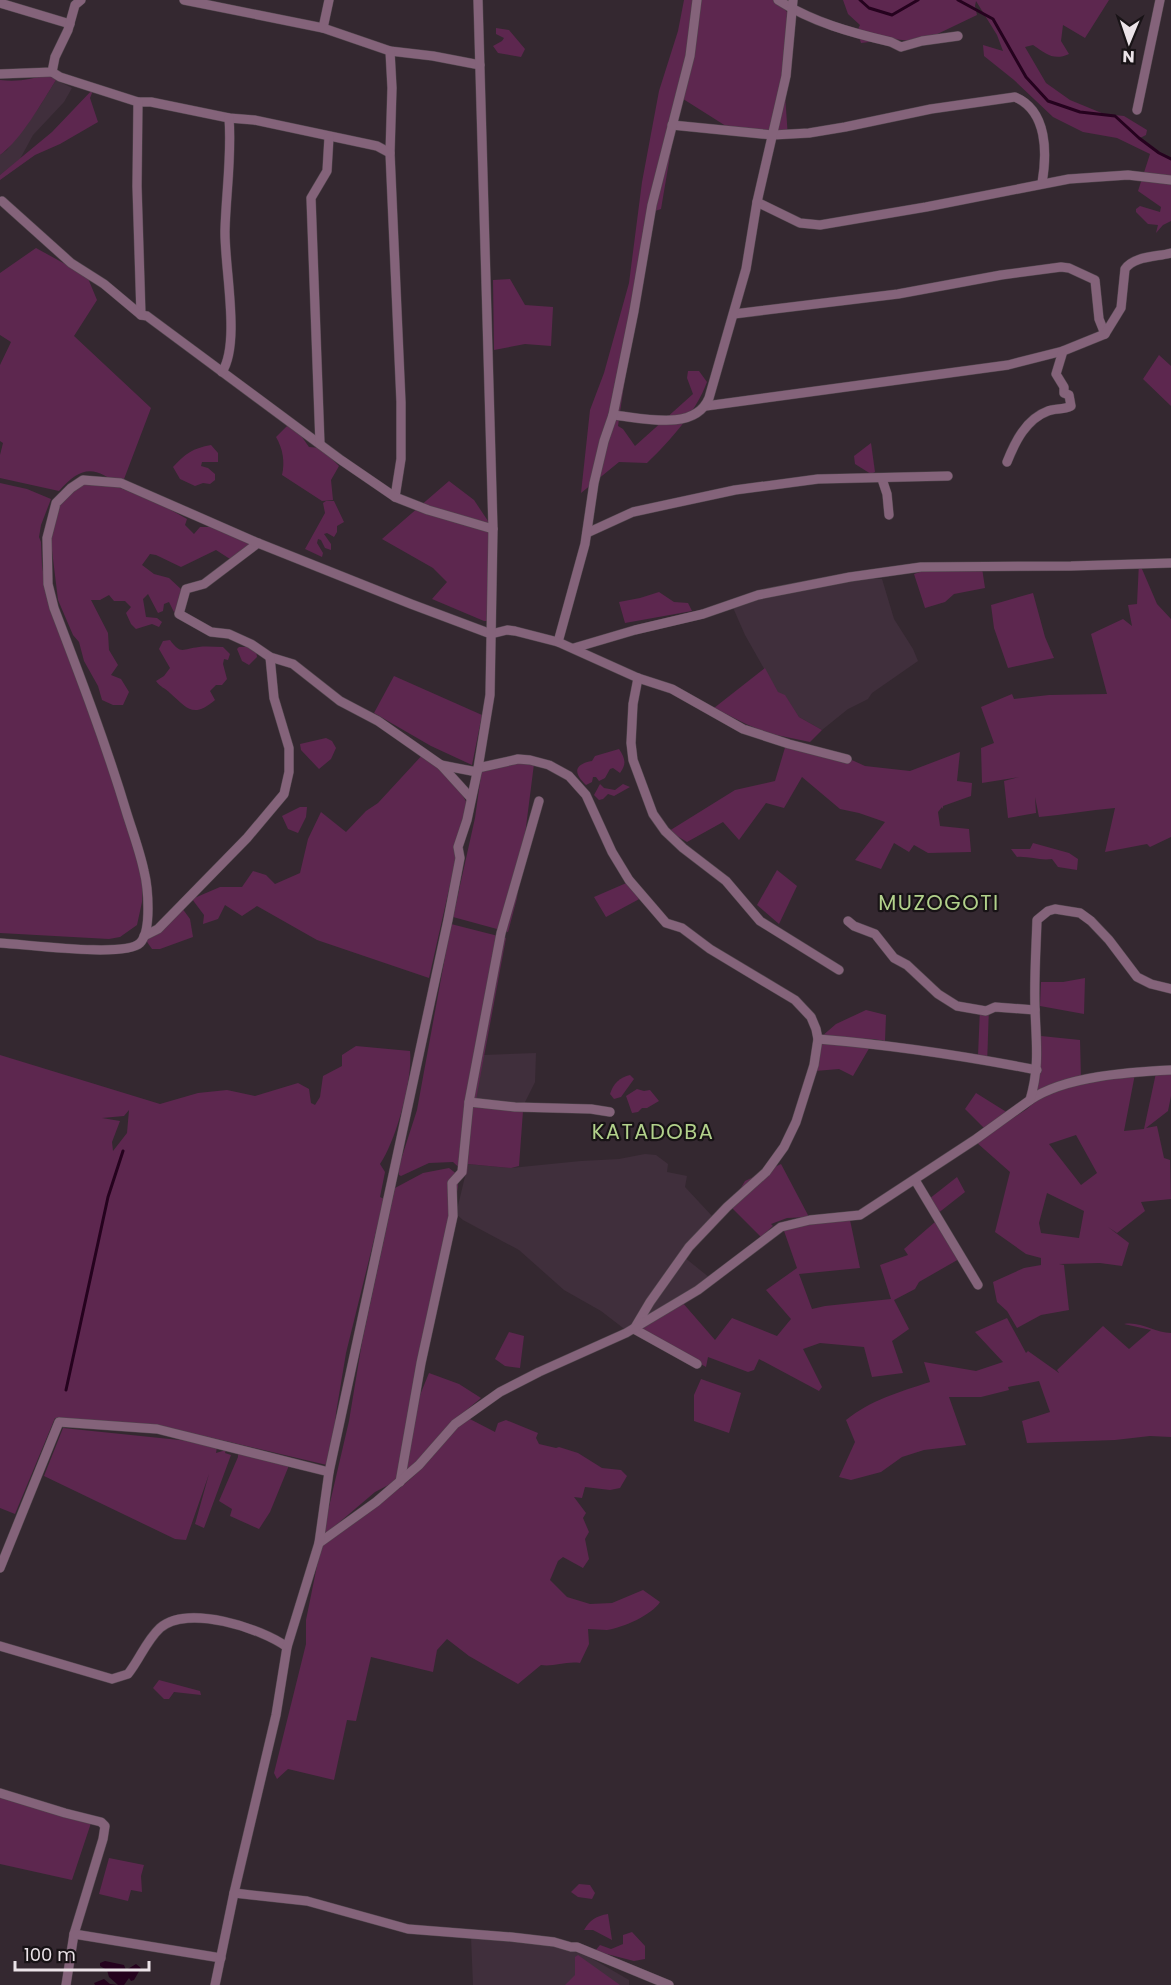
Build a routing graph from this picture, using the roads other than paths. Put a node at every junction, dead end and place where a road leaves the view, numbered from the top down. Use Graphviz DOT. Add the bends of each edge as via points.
graph roads {
  1 [pos="81,0"];
  2 [pos="184,0"];
  3 [pos="329,0"];
  4 [pos="478,0"];
  5 [pos="698,0"];
  6 [pos="778,0"];
  7 [pos="1160,0"];
  8 [pos="0,3"];
  9 [pos="792,5"];
  10 [pos="70,24"];
  11 [pos="323,28"];
  12 [pos="958,36"];
  13 [pos="390,51"];
  14 [pos="480,65"];
  15 [pos="52,72"];
  16 [pos="0,74"];
  17 [pos="138,102"];
  18 [pos="1137,110"];
  19 [pos="229,118"];
  20 [pos="672,124"];
  21 [pos="773,135"];
  22 [pos="329,137"];
  23 [pos="390,153"];
  24 [pos="1171,180"];
  25 [pos="1042,183"];
  26 [pos="2,201"];
  27 [pos="757,202"];
  28 [pos="1171,253"];
  29 [pos="734,314"];
  30 [pos="141,315"];
  31 [pos="1105,334"];
  32 [pos="1062,351"];
  33 [pos="222,372"];
  34 [pos="706,406"];
  35 [pos="613,415"];
  36 [pos="320,444"];
  37 [pos="1007,462"];
  38 [pos="948,476"];
  39 [pos="882,478"];
  40 [pos="395,497"];
  41 [pos="889,515"];
  42 [pos="493,529"];
  43 [pos="586,533"];
  44 [pos="258,543"];
  45 [pos="1171,563"];
  46 [pos="491,634"];
  47 [pos="558,642"];
  48 [pos="574,648"];
  49 [pos="270,657"];
  50 [pos="638,678"];
  51 [pos="847,759"];
  52 [pos="441,765"];
  53 [pos="478,770"];
  54 [pos="471,798"];
  55 [pos="539,801"];
  56 [pos="848,921"];
  57 [pos="144,936"];
  58 [pos="0,943"];
  59 [pos="839,970"];
  60 [pos="1171,989"];
  61 [pos="1035,1010"];
  62 [pos="819,1039"];
  63 [pos="1171,1070"];
  64 [pos="1037,1074"];
  65 [pos="1062,1086"];
  66 [pos="1030,1100"];
  67 [pos="469,1102"];
  68 [pos="610,1112"];
  69 [pos="915,1180"];
  70 [pos="978,1285"];
  71 [pos="634,1329"];
  72 [pos="698,1364"];
  73 [pos="329,1472"];
  74 [pos="399,1482"];
  75 [pos="319,1543"];
  76 [pos="0,1568"];
  77 [pos="0,1646"];
  78 [pos="287,1647"];
  79 [pos="0,1793"];
  80 [pos="234,1893"];
  81 [pos="74,1934"];
  82 [pos="220,1958"];
  83 [pos="66,1985"];
  84 [pos="215,1985"];
  85 [pos="669,1985"];
  1 -- 10 [label="street" via="75,5"];
  2 -- 11 [label="street"];
  3 -- 11 [label="street"];
  4 -- 14 [label="street"];
  5 -- 20 [label="street" via="690,56"];
  6 -- 9 [label="street"];
  7 -- 18 [label="street"];
  8 -- 10 [label="street"];
  9 -- 12 [label="street" via="837,28 901,47"];
  9 -- 21 [label="street" via="786,75"];
  10 -- 15 [label="street"];
  11 -- 13 [label="street"];
  13 -- 14 [label="street"];
  13 -- 23 [label="street"];
  14 -- 42 [label="street"];
  15 -- 16 [label="street"];
  15 -- 17 [label="street"];
  17 -- 19 [label="street"];
  17 -- 30 [label="street"];
  19 -- 22 [label="street"];
  19 -- 33 [label="street" via="225,232 230,332 228,360"];
  20 -- 21 [label="street"];
  20 -- 35 [label="street" via="651,205"];
  21 -- 25 [label="street" via="822,131 931,109 1015,98 1034,112 1041,125 1045,152"];
  21 -- 27 [label="street"];
  22 -- 23 [label="street" via="377,146"];
  22 -- 36 [label="street" via="327,171 311,198"];
  23 -- 40 [label="street" via="401,402 401,459"];
  24 -- 25 [label="street" via="1128,175"];
  25 -- 27 [label="street" via="820,225 800,223"];
  26 -- 30 [label="street" via="71,263"];
  27 -- 29 [label="street"];
  28 -- 31 [label="street" via="1127,265 1121,308"];
  29 -- 31 [label="street" via="898,294 1061,267 1095,280 1099,319"];
  29 -- 34 [label="street"];
  30 -- 33 [label="street"];
  31 -- 32 [label="street"];
  32 -- 34 [label="street" via="1008,365"];
  32 -- 37 [label="street" via="1056,374 1071,405 1047,411 1032,420 1016,440"];
  33 -- 36 [label="street"];
  34 -- 35 [label="street" via="698,414 669,420"];
  35 -- 43 [label="street" via="594,483"];
  36 -- 40 [label="street"];
  38 -- 39 [label="street"];
  39 -- 41 [label="street"];
  39 -- 43 [label="street" via="797,481 724,492 633,512"];
  40 -- 42 [label="street"];
  42 -- 46 [label="street"];
  43 -- 47 [label="street"];
  44 -- 46 [label="street"];
  44 -- 49 [label="street" via="204,584 186,589 179,614 211,632 229,634 251,644"];
  44 -- 57 [label="street" via="121,483 104,481 83,480 71,488 56,503 50,522 48,584 107,747 144,870"];
  45 -- 48 [label="street" via="909,568 758,595 703,614"];
  46 -- 47 [label="street" via="515,630"];
  46 -- 53 [label="street" via="490,695"];
  47 -- 48 [label="street"];
  48 -- 50 [label="street"];
  49 -- 52 [label="street" via="293,664 340,701 378,721"];
  49 -- 57 [label="street" via="274,698 289,748 284,794 158,929"];
  50 -- 51 [label="street" via="672,689 743,729"];
  50 -- 59 [label="street" via="631,743 633,760 653,814 683,848 726,881 760,921"];
  52 -- 53 [label="street"];
  52 -- 54 [label="street"];
  53 -- 54 [label="street"];
  53 -- 62 [label="street" via="518,759 549,765 568,776 586,795 629,880 666,923 682,928 795,1000 811,1017"];
  54 -- 73 [label="street" via="458,847 460,858 409,1107"];
  55 -- 67 [label="street" via="501,933"];
  56 -- 61 [label="street" via="875,934 894,958 957,1006 986,1011 995,1007"];
  57 -- 58 [label="street" via="135,946 112,951"];
  60 -- 61 [label="street" via="1137,977 1086,917 1071,910 1055,909 1037,920"];
  61 -- 64 [label="street"];
  62 -- 64 [label="street" via="958,1055"];
  62 -- 71 [label="street" via="796,1122 784,1147 766,1172 689,1247"];
  63 -- 65 [label="street" via="1116,1074"];
  64 -- 65 [label="street"];
  64 -- 66 [label="street"];
  65 -- 66 [label="street"];
  66 -- 69 [label="street"];
  67 -- 68 [label="street"];
  67 -- 74 [label="street" via="462,1172 452,1183 453,1216"];
  69 -- 70 [label="street"];
  69 -- 71 [label="street" via="858,1216 781,1227 698,1290"];
  71 -- 72 [label="street"];
  71 -- 74 [label="street" via="500,1392 455,1424 419,1466"];
  73 -- 75 [label="street"];
  73 -- 76 [label="street" via="157,1430 59,1422"];
  74 -- 75 [label="street"];
  75 -- 78 [label="street"];
  77 -- 78 [label="street" via="112,1679 128,1674 147,1641 162,1626 185,1618 247,1628"];
  78 -- 80 [label="street" via="276,1715"];
  79 -- 81 [label="street" via="105,1826"];
  80 -- 82 [label="street"];
  80 -- 85 [label="street" via="308,1901 408,1929 577,1947"];
  81 -- 82 [label="street"];
  81 -- 83 [label="street"];
  82 -- 84 [label="street"];
}
